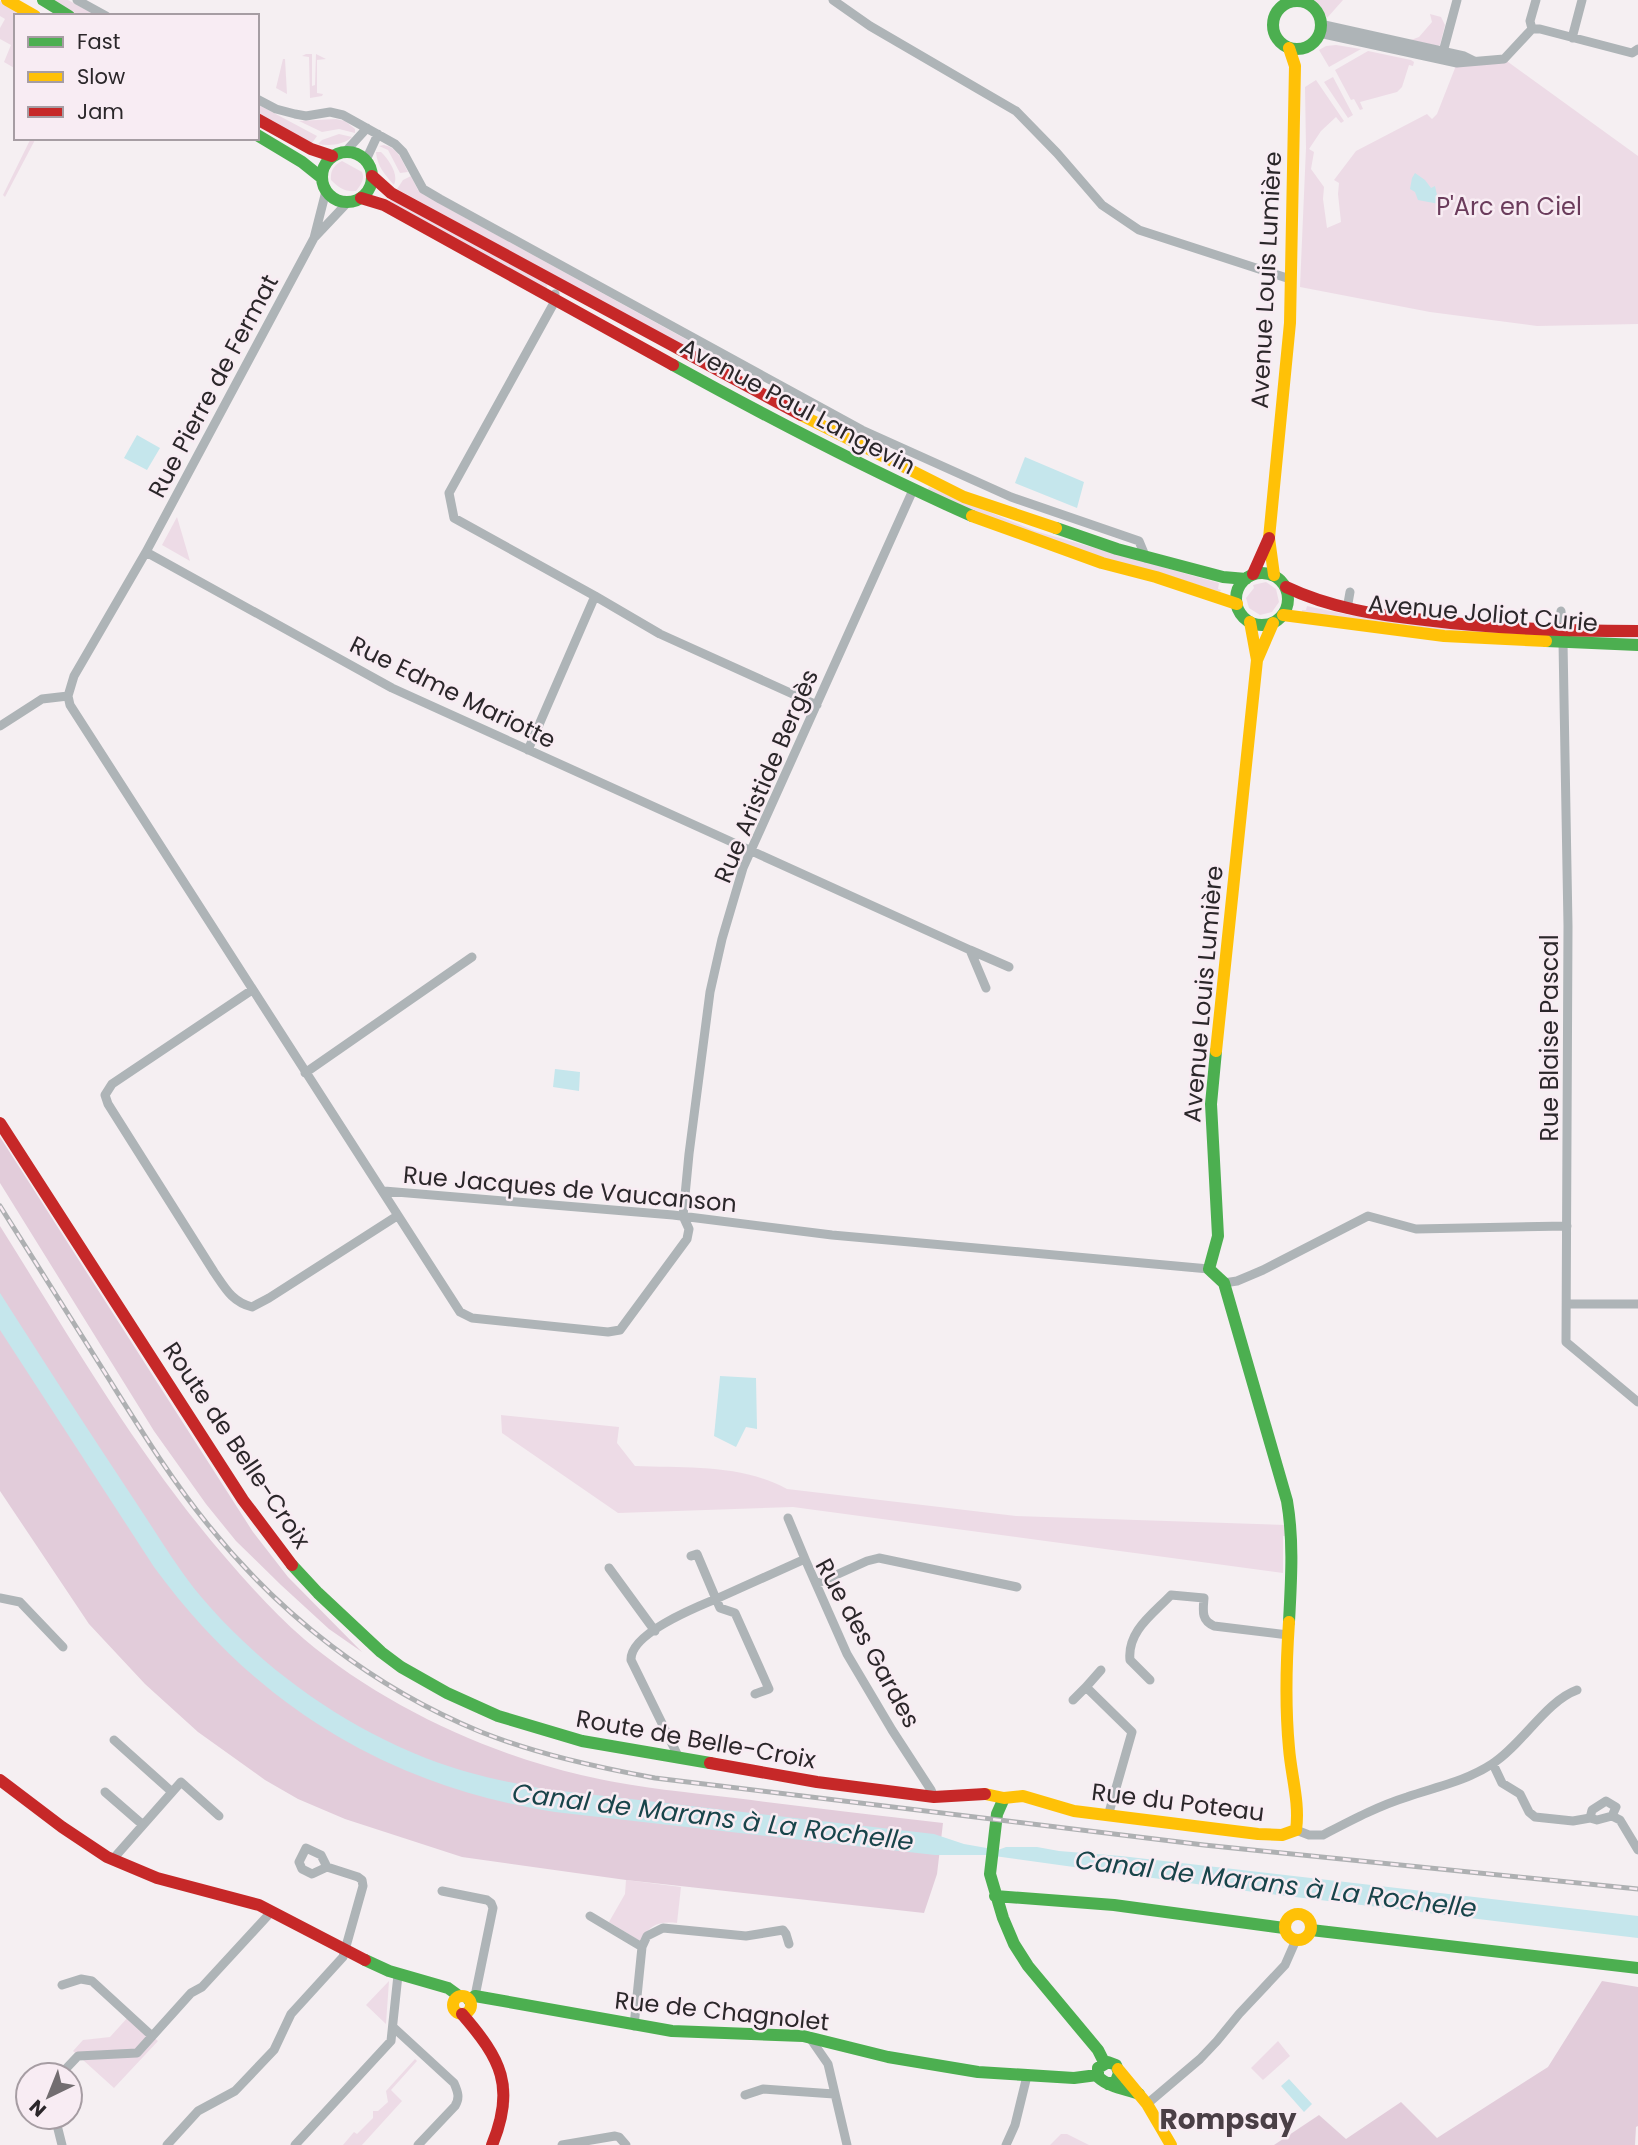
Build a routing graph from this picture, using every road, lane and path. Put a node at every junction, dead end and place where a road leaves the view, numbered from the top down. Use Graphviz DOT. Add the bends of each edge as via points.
graph roads {
  1 [pos="7,0"];
  2 [pos="43,0"];
  3 [pos="77,0"];
  4 [pos="833,0"];
  5 [pos="1457,0"];
  6 [pos="1536,0"];
  7 [pos="1582,0"];
  8 [pos="1298,1"];
  9 [pos="32,14"];
  10 [pos="66,14"];
  11 [pos="102,14"];
  12 [pos="1320,29"];
  13 [pos="1532,29"];
  14 [pos="1572,38"];
  15 [pos="1289,48"];
  16 [pos="1303,48"];
  17 [pos="1638,49"];
  18 [pos="1443,52"];
  19 [pos="1476,62"];
  20 [pos="1295,66"];
  21 [pos="259,100"];
  22 [pos="259,120"];
  23 [pos="367,128"];
  24 [pos="378,134"];
  25 [pos="259,136"];
  26 [pos="345,152"];
  27 [pos="332,156"];
  28 [pos="366,160"];
  29 [pos="372,176"];
  30 [pos="324,185"];
  31 [pos="355,200"];
  32 [pos="314,238"];
  33 [pos="1290,279"];
  34 [pos="555,282"];
  35 [pos="555,301"];
  36 [pos="760,375"];
  37 [pos="751,389"];
  38 [pos="742,403"];
  39 [pos="913,490"];
  40 [pos="1269,538"];
  41 [pos="146,552"];
  42 [pos="1146,558"];
  43 [pos="1274,575"];
  44 [pos="1250,577"];
  45 [pos="1286,587"];
  46 [pos="1350,592"];
  47 [pos="595,596"];
  48 [pos="1237,604"];
  49 [pos="1347,609"];
  50 [pos="1561,611"];
  51 [pos="1278,619"];
  52 [pos="1250,622"];
  53 [pos="1638,631"];
  54 [pos="1563,637"];
  55 [pos="1638,645"];
  56 [pos="1257,660"];
  57 [pos="68,696"];
  58 [pos="817,705"];
  59 [pos="0,726"];
  60 [pos="528,750"];
  61 [pos="751,850"];
  62 [pos="970,950"];
  63 [pos="472,957"];
  64 [pos="1009,967"];
  65 [pos="986,988"];
  66 [pos="252,990"];
  67 [pos="305,1073"];
  68 [pos="0,1123"];
  69 [pos="384,1191"];
  70 [pos="397,1216"];
  71 [pos="683,1216"];
  72 [pos="1567,1226"];
  73 [pos="1209,1269"];
  74 [pos="1224,1283"];
  75 [pos="1567,1304"];
  76 [pos="1638,1304"];
  77 [pos="1638,1402"];
  78 [pos="788,1518"];
  79 [pos="691,1556"];
  80 [pos="805,1559"];
  81 [pos="609,1569"];
  82 [pos="817,1584"];
  83 [pos="1017,1587"];
  84 [pos="0,1598"];
  85 [pos="716,1598"];
  86 [pos="655,1631"];
  87 [pos="1288,1635"];
  88 [pos="63,1647"];
  89 [pos="1101,1670"];
  90 [pos="1150,1680"];
  91 [pos="1086,1687"];
  92 [pos="1577,1690"];
  93 [pos="755,1694"];
  94 [pos="1073,1700"];
  95 [pos="114,1740"];
  96 [pos="679,1758"];
  97 [pos="1493,1764"];
  98 [pos="0,1780"];
  99 [pos="105,1792"];
  100 [pos="172,1792"];
  101 [pos="934,1797"];
  102 [pos="1004,1798"];
  103 [pos="219,1816"];
  104 [pos="1108,1816"];
  105 [pos="1612,1816"];
  106 [pos="1590,1818"];
  107 [pos="143,1825"];
  108 [pos="1296,1830"];
  109 [pos="1638,1850"];
  110 [pos="113,1859"];
  111 [pos="327,1867"];
  112 [pos="442,1891"];
  113 [pos="996,1896"];
  114 [pos="1016,1899"];
  115 [pos="272,1911"];
  116 [pos="590,1916"];
  117 [pos="1003,1918"];
  118 [pos="1284,1928"];
  119 [pos="1311,1930"];
  120 [pos="1296,1940"];
  121 [pos="789,1944"];
  122 [pos="642,1947"];
  123 [pos="344,1950"];
  124 [pos="1638,1968"];
  125 [pos="398,1975"];
  126 [pos="62,1984"];
  127 [pos="464,1999"];
  128 [pos="634,2026"];
  129 [pos="393,2027"];
  130 [pos="152,2036"];
  131 [pos="810,2038"];
  132 [pos="834,2043"];
  133 [pos="73,2061"];
  134 [pos="1104,2062"];
  135 [pos="828,2064"];
  136 [pos="1118,2069"];
  137 [pos="1097,2075"];
  138 [pos="1027,2076"];
  139 [pos="1108,2084"];
  140 [pos="834,2094"];
  141 [pos="744,2095"];
  142 [pos="1143,2099"];
  143 [pos="167,2145"];
  144 [pos="295,2145"];
  145 [pos="418,2145"];
  146 [pos="492,2145"];
  147 [pos="562,2145"];
  148 [pos="626,2145"];
  149 [pos="847,2145"];
  150 [pos="1006,2145"];
  151 [pos="1171,2145"];
  1 -- 9 [label="street"];
  2 -- 10 [label="street"];
  3 -- 11 [label="street"];
  4 -- 33 [label="street" via="1016,111 1101,205 1139,230"];
  5 -- 18 [label="street"];
  6 -- 13 [label="street"];
  7 -- 14 [label="street"];
  8 -- 12 [label="street" via="1316,11"];
  8 -- 15 [label="street" via="1279,9 1273,21 1278,40"];
  12 -- 16 [label="street" via="1313,43"];
  12 -- 18 [label="street"];
  12 -- 19 [label="street" via="1443,61"];
  13 -- 14 [label="street"];
  13 -- 19 [label="street" via="1504,59"];
  14 -- 17 [label="street" via="1632,53"];
  15 -- 16 [label="street"];
  15 -- 20 [label="street, Avenue Louis Lumière"];
  16 -- 20 [label="street, Avenue Louis Lumière"];
  18 -- 19 [label="street"];
  20 -- 33 [label="street, Avenue Louis Lumière"];
  21 -- 23 [label="street" via="306,117 330,112 343,115"];
  22 -- 27 [label="street"];
  23 -- 24 [label="street"];
  23 -- 26 [label="street"];
  24 -- 28 [label="street"];
  24 -- 36 [label="street" via="403,152 423,189 440,200"];
  25 -- 30 [label="street" via="302,162"];
  26 -- 27 [label="street"];
  26 -- 28 [label="street"];
  27 -- 30 [label="street" via="323,170"];
  28 -- 29 [label="street"];
  29 -- 31 [label="street" via="367,192"];
  29 -- 34 [label="street, Avenue Paul Langevin" via="391,192"];
  30 -- 31 [label="street" via="336,200"];
  30 -- 32 [label="street, Rue Pierre de Fermat"];
  31 -- 32 [label="street, Rue Pierre de Fermat"];
  31 -- 35 [label="street, Avenue Paul Langevin" via="384,205"];
  32 -- 41 [label="street, Rue Pierre de Fermat"];
  33 -- 40 [label="street, Avenue Louis Lumière" via="1290,323"];
  34 -- 35 [label="street"];
  34 -- 37 [label="street, Avenue Paul Langevin"];
  35 -- 38 [label="street, Avenue Paul Langevin"];
  35 -- 47 [label="street" via="449,493 454,518"];
  36 -- 37 [label="street"];
  36 -- 42 [label="street" via="932,463 1011,497 1139,541"];
  37 -- 38 [label="street"];
  37 -- 42 [label="street, Avenue Paul Langevin" via="964,497"];
  38 -- 39 [label="street, Avenue Paul Langevin"];
  39 -- 48 [label="street, Avenue Paul Langevin" via="993,525"];
  39 -- 58 [label="street, Rue Aristide Bergès"];
  40 -- 43 [label="street, Avenue Louis Lumière"];
  40 -- 44 [label="street, Avenue Louis Lumière"];
  41 -- 57 [label="street" via="74,676"];
  41 -- 60 [label="street, Rue Edme Mariotte" via="392,688"];
  42 -- 44 [label="street, Avenue Paul Langevin" via="1231,579"];
  43 -- 44 [label="street"];
  43 -- 45 [label="street"];
  44 -- 48 [label="street" via="1238,590"];
  45 -- 49 [label="street, Avenue Joliot Curie" via="1306,598"];
  45 -- 51 [label="street" via="1289,602"];
  46 -- 49 [label="street"];
  47 -- 58 [label="street" via="660,634"];
  47 -- 60 [label="street"];
  48 -- 52 [label="street"];
  49 -- 54 [label="street, Avenue Joliot Curie"];
  50 -- 54 [label="street, Rue Blaise Pascal"];
  51 -- 52 [label="street" via="1266,625"];
  51 -- 54 [label="street, Avenue Joliot Curie" via="1444,636"];
  51 -- 56 [label="street, Avenue Louis Lumière"];
  52 -- 56 [label="street, Avenue Louis Lumière"];
  53 -- 54 [label="street, Avenue Joliot Curie"];
  54 -- 55 [label="street, Avenue Joliot Curie"];
  54 -- 72 [label="street, Rue Blaise Pascal"];
  56 -- 73 [label="street, Avenue Louis Lumière" via="1211,1104 1218,1236"];
  57 -- 59 [label="street" via="41,699"];
  57 -- 66 [label="street, Rue Jacques de Vaucanson"];
  58 -- 61 [label="street, Rue Aristide Bergès"];
  60 -- 61 [label="street, Rue Edme Mariotte"];
  61 -- 62 [label="street, Rue Edme Mariotte"];
  61 -- 71 [label="street, Rue Aristide Bergès" via="710,992"];
  62 -- 64 [label="street, Rue Edme Mariotte"];
  62 -- 65 [label="street"];
  63 -- 67 [label="street"];
  66 -- 67 [label="street, Rue Jacques de Vaucanson"];
  66 -- 70 [label="street" via="112,1084 105,1095 214,1272 229,1294 251,1307"];
  67 -- 69 [label="street, Rue Jacques de Vaucanson"];
  68 -- 96 [label="street, Route de Belle-Croix" via="243,1500 288,1560 352,1628 401,1667 498,1716 582,1741"];
  69 -- 70 [label="street"];
  69 -- 71 [label="street, Rue Jacques de Vaucanson"];
  70 -- 71 [label="street, Rue Aristide Bergès" via="465,1316 614,1332 625,1325 687,1239 689,1229"];
  71 -- 73 [label="street, Rue Jacques de Vaucanson" via="846,1236"];
  72 -- 74 [label="street" via="1416,1228 1368,1216 1263,1270"];
  72 -- 75 [label="street, Rue Blaise Pascal"];
  73 -- 74 [label="street"];
  74 -- 87 [label="street, Rue du Poteau" via="1292,1526"];
  75 -- 76 [label="street"];
  75 -- 77 [label="street, Rue Blaise Pascal" via="1566,1342"];
  78 -- 80 [label="street"];
  79 -- 85 [label="street" via="696,1554"];
  80 -- 82 [label="street, Rue des Gardes"];
  80 -- 85 [label="street, Rue des Gardes"];
  81 -- 86 [label="street"];
  82 -- 83 [label="street" via="879,1558"];
  82 -- 101 [label="street, Rue des Gardes" via="847,1654"];
  84 -- 88 [label="street" via="20,1602"];
  85 -- 86 [label="street, Rue des Gardes"];
  85 -- 93 [label="street" via="720,1608 735,1613 769,1689"];
  86 -- 96 [label="street, Rue des Gardes" via="635,1646 630,1656"];
  87 -- 90 [label="street" via="1214,1626 1203,1615 1204,1598 1171,1595 1131,1642 1130,1660"];
  87 -- 108 [label="street, Rue du Poteau" via="1286,1694"];
  89 -- 91 [label="street"];
  91 -- 94 [label="street"];
  91 -- 104 [label="street" via="1132,1732"];
  92 -- 97 [label="street" via="1568,1693"];
  95 -- 100 [label="street"];
  96 -- 101 [label="street, Route de Belle-Croix"];
  97 -- 106 [label="street" via="1502,1783 1520,1794 1535,1817 1561,1821"];
  97 -- 108 [label="street" via="1323,1835"];
  98 -- 110 [label="street, Rue de Chagnolet"];
  99 -- 107 [label="street"];
  100 -- 103 [label="street" via="181,1782"];
  100 -- 107 [label="street"];
  101 -- 102 [label="street, Route de Belle-Croix" via="983,1794"];
  102 -- 104 [label="street, Rue du Poteau" via="1023,1796"];
  102 -- 113 [label="street" via="999,1805 990,1869"];
  104 -- 108 [label="street, Rue du Poteau" via="1264,1835"];
  105 -- 106 [label="street"];
  105 -- 106 [label="street" via="1616,1807 1606,1801 1592,1810"];
  105 -- 109 [label="street" via="1620,1820"];
  107 -- 110 [label="street"];
  110 -- 115 [label="street, Rue de Chagnolet" via="157,1878"];
  111 -- 123 [label="street" via="362,1880"];
  112 -- 127 [label="street" via="487,1900 493,1908"];
  113 -- 114 [label="street"];
  113 -- 117 [label="street"];
  114 -- 117 [label="street"];
  114 -- 118 [label="street" via="1114,1905"];
  115 -- 123 [label="street, Rue de Chagnolet"];
  115 -- 130 [label="street"];
  116 -- 122 [label="street"];
  117 -- 134 [label="street" via="1028,1966"];
  118 -- 119 [label="street" via="1290,1916 1299,1913 1310,1921"];
  118 -- 120 [label="street"];
  119 -- 120 [label="street" via="1307,1937"];
  119 -- 124 [label="street"];
  120 -- 142 [label="street" via="1285,1965 1200,2059"];
  121 -- 122 [label="street" via="783,1930 746,1936 663,1928 648,1936"];
  122 -- 128 [label="street"];
  123 -- 125 [label="street, Rue de Chagnolet"];
  123 -- 143 [label="street" via="343,1957 291,2014 274,2050 235,2091 198,2111"];
  125 -- 127 [label="street, Rue de Chagnolet" via="439,1994"];
  125 -- 129 [label="street"];
  126 -- 130 [label="street" via="92,1981"];
  127 -- 128 [label="street, Rue de Chagnolet" via="507,2001"];
  127 -- 146 [label="street, Rue de Chagnolet" via="455,2012 462,2014 497,2064 504,2087 500,2125"];
  128 -- 131 [label="street, Rue de Chagnolet"];
  129 -- 144 [label="street" via="391,2040"];
  129 -- 145 [label="street" via="458,2090 458,2102"];
  130 -- 133 [label="street" via="137,2053 78,2056"];
  131 -- 132 [label="street, Rue de Chagnolet"];
  131 -- 135 [label="street"];
  132 -- 135 [label="street"];
  132 -- 138 [label="street, Rue de Chagnolet" via="936,2066"];
  134 -- 136 [label="street"];
  134 -- 137 [label="street"];
  135 -- 140 [label="street"];
  136 -- 139 [label="street" via="1118,2077"];
  136 -- 142 [label="street"];
  137 -- 138 [label="street, Rue de Chagnolet"];
  137 -- 139 [label="street"];
  138 -- 150 [label="street"];
  139 -- 142 [label="street"];
  140 -- 141 [label="street" via="763,2089"];
  140 -- 149 [label="street"];
  142 -- 151 [label="street"];
  147 -- 148 [label="street" via="615,2136"];
}
